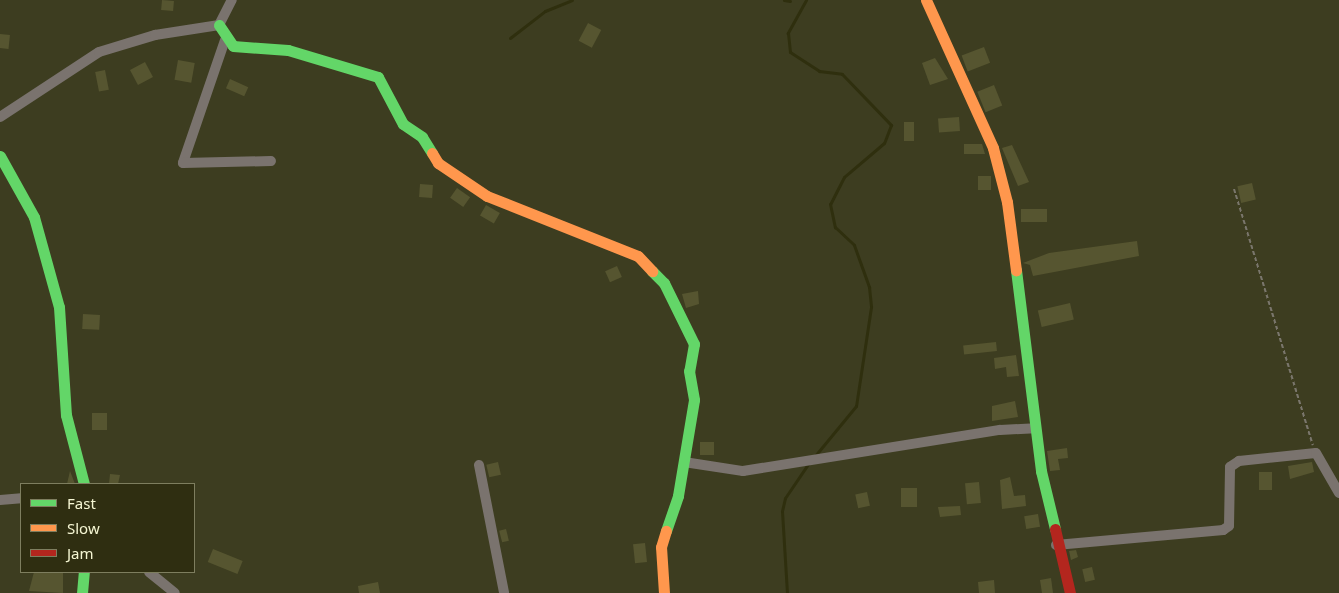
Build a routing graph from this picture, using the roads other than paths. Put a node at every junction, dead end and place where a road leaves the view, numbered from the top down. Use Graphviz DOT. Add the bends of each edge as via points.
graph roads {
  1 [pos="232,0"];
  2 [pos="926,0"];
  3 [pos="219,25"];
  4 [pos="225,40"];
  5 [pos="0,118"];
  6 [pos="0,156"];
  7 [pos="271,161"];
  8 [pos="1035,428"];
  9 [pos="684,462"];
  10 [pos="479,465"];
  11 [pos="84,483"];
  12 [pos="1339,493"];
  13 [pos="20,498"];
  14 [pos="0,500"];
  15 [pos="1056,545"];
  16 [pos="84,573"];
  17 [pos="150,573"];
  18 [pos="82,593"];
  19 [pos="175,593"];
  20 [pos="504,593"];
  21 [pos="664,593"];
  22 [pos="1070,593"];
  1 -- 3 [label="street"];
  2 -- 8 [label="street" via="992,148 1007,202"];
  3 -- 4 [label="street"];
  3 -- 5 [label="street" via="155,35 99,52"];
  4 -- 7 [label="street" via="182,163"];
  4 -- 9 [label="street" via="233,46 288,50 344,63 378,77 403,124 422,137 438,164 487,196 638,256 664,284 694,344 689,371 694,400"];
  6 -- 11 [label="street" via="34,217 59,307 66,361 66,415 72,455"];
  8 -- 9 [label="street" via="1000,430 743,471"];
  8 -- 15 [label="street"];
  9 -- 21 [label="street" via="661,548"];
  10 -- 20 [label="street"];
  12 -- 15 [label="street" via="1316,453 1233,463 1228,474 1229,526 1223,530"];
  13 -- 14 [label="street"];
  15 -- 22 [label="street"];
  16 -- 18 [label="street"];
  17 -- 19 [label="street"];
}
